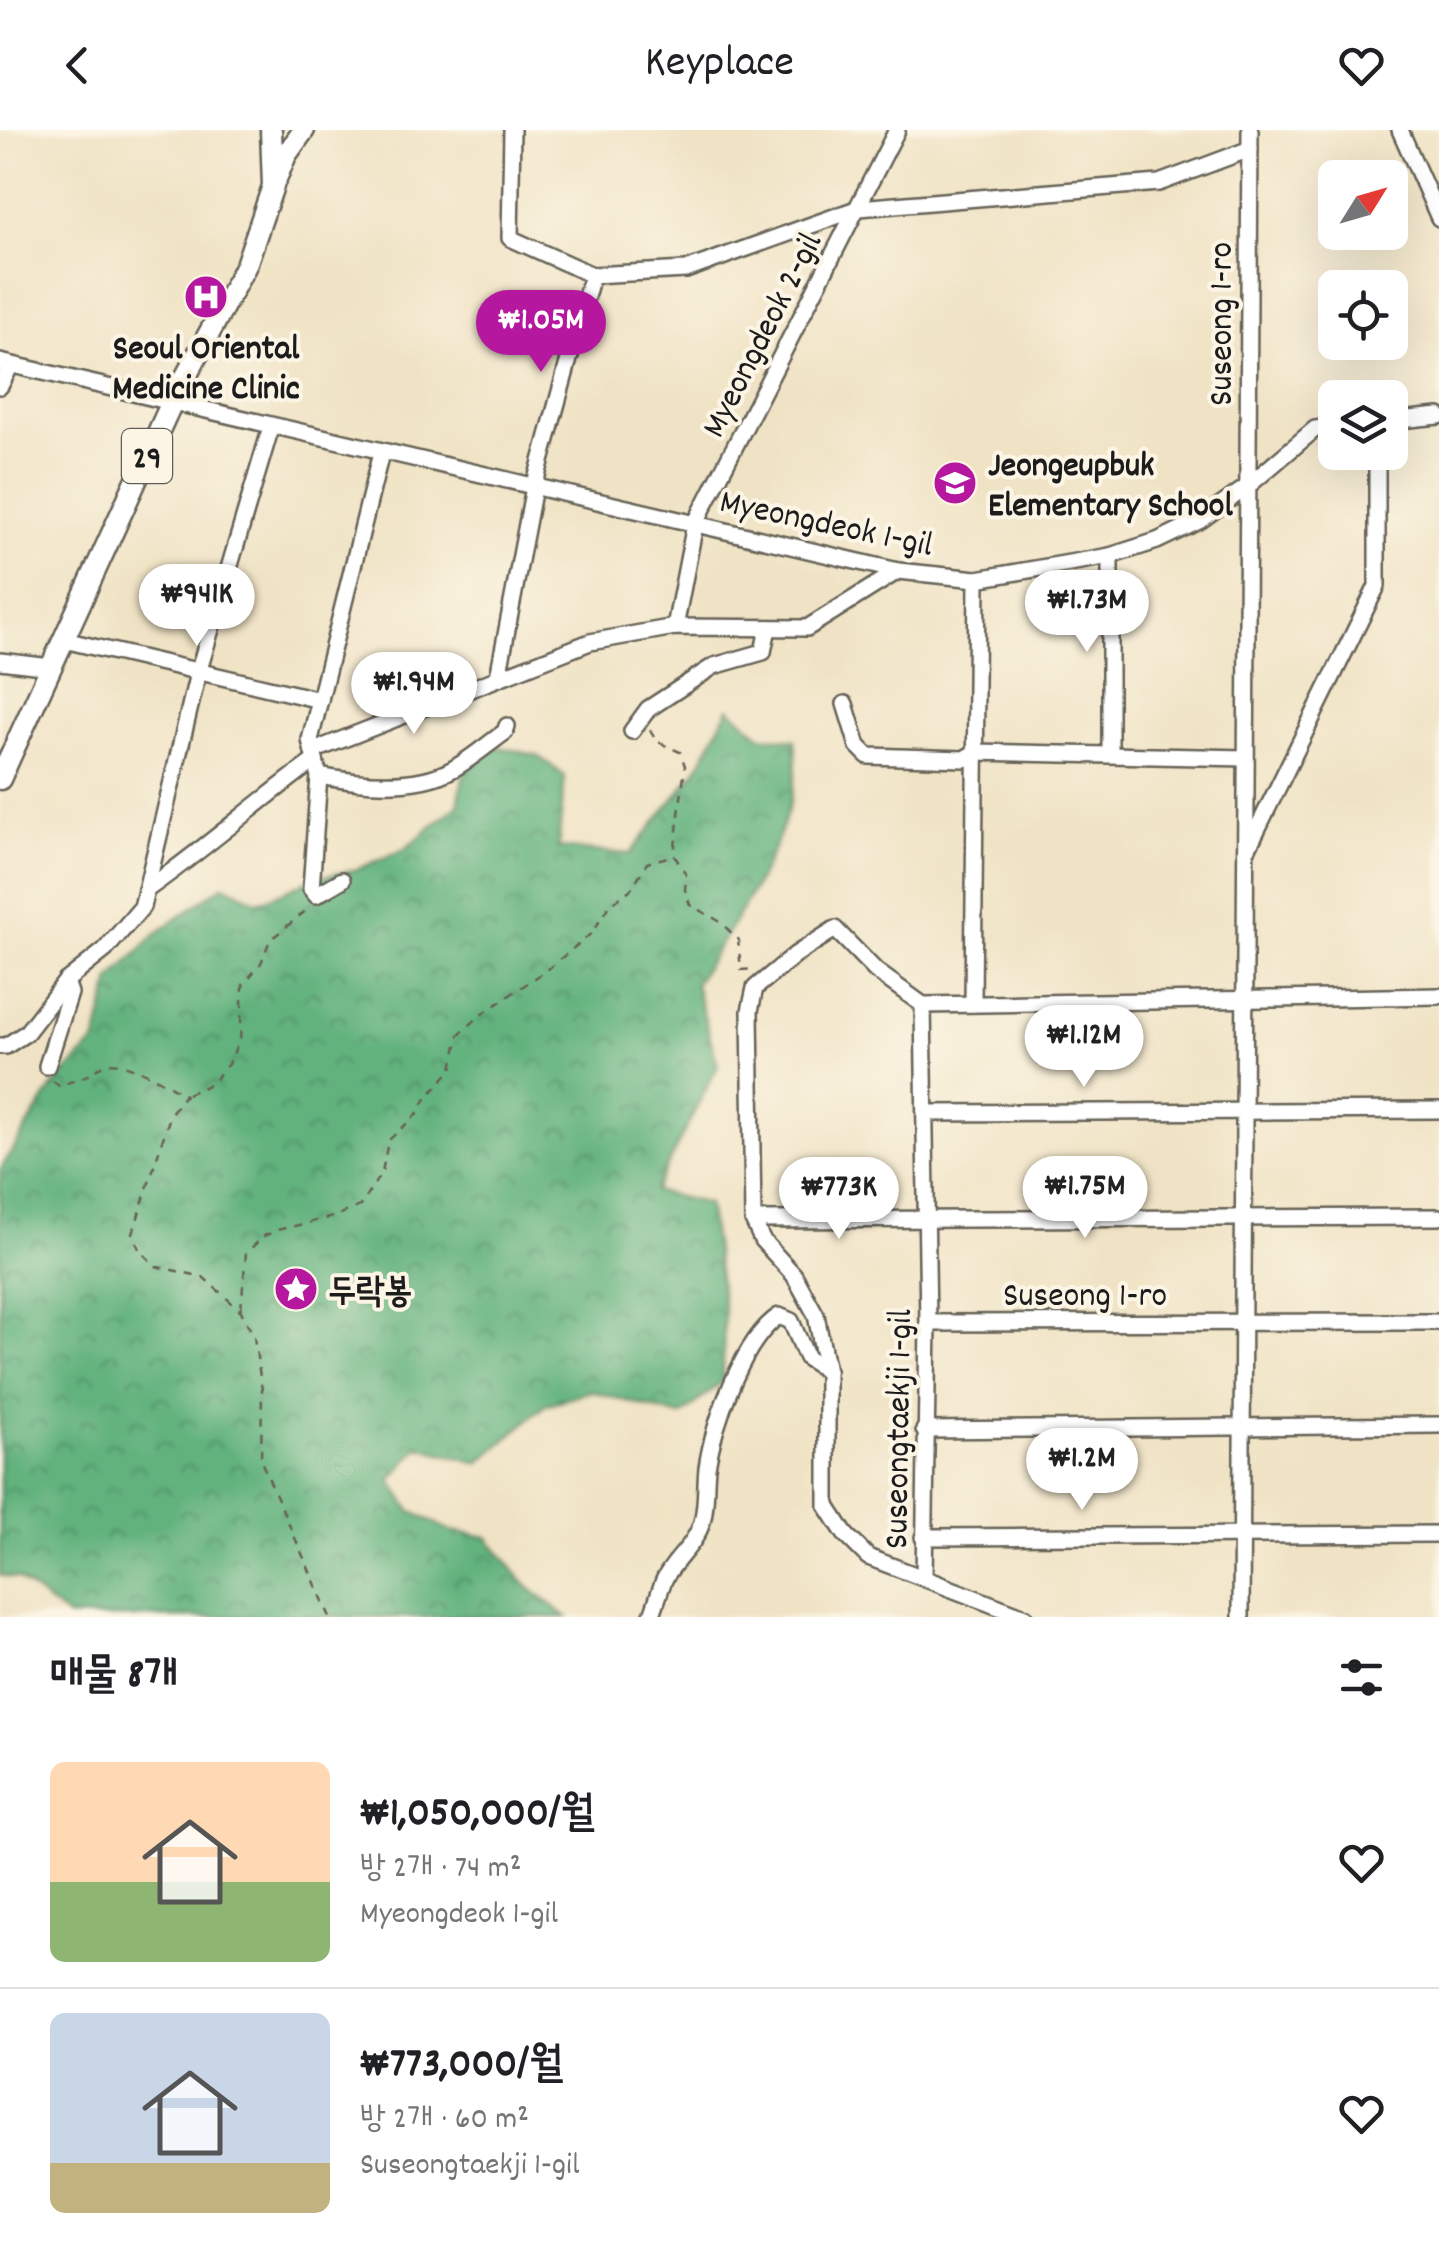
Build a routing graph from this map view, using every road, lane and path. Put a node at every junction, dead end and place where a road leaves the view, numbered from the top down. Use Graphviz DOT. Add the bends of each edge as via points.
graph roads {
  1 [pos="271,130"];
  2 [pos="304,130"];
  3 [pos="512,130"];
  4 [pos="897,130"];
  5 [pos="1250,130"];
  6 [pos="1400,130"];
  7 [pos="1250,149"];
  8 [pos="273,186"];
  9 [pos="859,208"];
  10 [pos="1439,218"];
  11 [pos="592,274"];
  12 [pos="6,363"];
  13 [pos="0,386"];
  14 [pos="172,402"];
  15 [pos="1439,416"];
  16 [pos="1408,419"];
  17 [pos="271,427"];
  18 [pos="1318,429"];
  19 [pos="381,453"];
  20 [pos="1377,470"];
  21 [pos="1248,486"];
  22 [pos="534,487"];
  23 [pos="695,524"];
  24 [pos="1110,556"];
  25 [pos="898,571"];
  26 [pos="977,578"];
  27 [pos="676,627"];
  28 [pos="768,628"];
  29 [pos="64,640"];
  30 [pos="0,661"];
  31 [pos="52,667"];
  32 [pos="198,673"];
  33 [pos="498,678"];
  34 [pos="320,700"];
  35 [pos="845,704"];
  36 [pos="644,714"];
  37 [pos="507,726"];
  38 [pos="632,732"];
  39 [pos="976,752"];
  40 [pos="1110,753"];
  41 [pos="1246,758"];
  42 [pos="316,762"];
  43 [pos="0,779"];
  44 [pos="1246,853"];
  45 [pos="674,855"];
  46 [pos="342,880"];
  47 [pos="146,890"];
  48 [pos="316,895"];
  49 [pos="766,964"];
  50 [pos="66,981"];
  51 [pos="1439,996"];
  52 [pos="1244,1000"];
  53 [pos="972,1004"];
  54 [pos="923,1005"];
  55 [pos="0,1046"];
  56 [pos="46,1066"];
  57 [pos="186,1095"];
  58 [pos="1439,1110"];
  59 [pos="1244,1112"];
  60 [pos="924,1113"];
  61 [pos="1439,1217"];
  62 [pos="1243,1218"];
  63 [pos="752,1220"];
  64 [pos="926,1220"];
  65 [pos="241,1310"];
  66 [pos="1439,1322"];
  67 [pos="928,1323"];
  68 [pos="1242,1323"];
  69 [pos="826,1370"];
  70 [pos="1439,1425"];
  71 [pos="1242,1427"];
  72 [pos="924,1430"];
  73 [pos="1241,1534"];
  74 [pos="1439,1534"];
  75 [pos="923,1537"];
  76 [pos="924,1578"];
  77 [pos="330,1617"];
  78 [pos="651,1617"];
  79 [pos="1025,1617"];
  80 [pos="1240,1617"];
  1 -- 8 [label="main road, 29"];
  2 -- 8 [label="main road"];
  3 -- 11 [label="street" via="510,238"];
  4 -- 9 [label="street, Myeongdeok 2-gil"];
  5 -- 7 [label="street, Suseong 1-ro"];
  6 -- 10 [label="street"];
  7 -- 9 [label="street" via="1159,184"];
  7 -- 21 [label="street, Suseong 1-ro"];
  8 -- 14 [label="main road, 29" via="246,265"];
  9 -- 11 [label="street" via="686,270"];
  9 -- 23 [label="street, Myeongdeok 2-gil"];
  11 -- 22 [label="street"];
  12 -- 13 [label="street"];
  12 -- 14 [label="street, Myeongdeok 1-gil"];
  14 -- 17 [label="street, Myeongdeok 1-gil"];
  14 -- 29 [label="main road, 29"];
  15 -- 16 [label="street"];
  17 -- 19 [label="street, Myeongdeok 1-gil"];
  17 -- 32 [label="street"];
  18 -- 21 [label="street, Myeongdeok 1-gil"];
  19 -- 22 [label="street, Myeongdeok 1-gil"];
  19 -- 34 [label="street"];
  20 -- 44 [label="street" via="1377,586"];
  21 -- 24 [label="street, Myeongdeok 1-gil" via="1201,520"];
  21 -- 41 [label="street, Suseong 1-ro"];
  22 -- 23 [label="street, Myeongdeok 1-gil"];
  22 -- 33 [label="street"];
  23 -- 25 [label="street, Myeongdeok 1-gil"];
  23 -- 27 [label="street, Myeongdeok 2-gil"];
  24 -- 26 [label="street, Myeongdeok 1-gil"];
  24 -- 40 [label="street"];
  25 -- 26 [label="street, Myeongdeok 1-gil"];
  25 -- 28 [label="street" via="807,628"];
  26 -- 39 [label="street"];
  27 -- 28 [label="street"];
  27 -- 33 [label="street" via="590,642"];
  28 -- 36 [label="street" via="764,652 714,666"];
  29 -- 31 [label="main road, 29"];
  29 -- 32 [label="street"];
  30 -- 31 [label="street"];
  31 -- 43 [label="main road, 29"];
  32 -- 34 [label="street"];
  32 -- 47 [label="street"];
  33 -- 42 [label="street"];
  34 -- 42 [label="street" via="310,740"];
  35 -- 39 [label="street" via="858,746 868,756 964,759"];
  36 -- 38 [label="street"];
  36 -- 45 [label="path" via="656,741 680,752 685,766"];
  37 -- 42 [label="street" via="451,770 418,780 362,782"];
  39 -- 40 [label="street"];
  39 -- 53 [label="street"];
  40 -- 41 [label="street"];
  41 -- 44 [label="street, Suseong 1-ro"];
  42 -- 47 [label="street"];
  42 -- 48 [label="street" via="310,889"];
  44 -- 52 [label="street, Suseong 1-ro"];
  45 -- 49 [label="path" via="686,874 690,904 738,939 741,970"];
  45 -- 65 [label="path" via="647,863 592,932 460,1034 452,1068 388,1141 382,1172 360,1206 277,1230 246,1253"];
  46 -- 48 [label="street"];
  47 -- 50 [label="street" via="142,907 105,950"];
  48 -- 57 [label="path" via="306,912 270,940 243,984 240,1040 228,1064 211,1084"];
  50 -- 55 [label="street" via="26,1033"];
  50 -- 56 [label="street" via="70,993"];
  51 -- 52 [label="street"];
  52 -- 53 [label="street"];
  52 -- 59 [label="street, Suseong 1-ro"];
  53 -- 54 [label="street"];
  54 -- 60 [label="street, Suseongtaekji 1-gil"];
  54 -- 63 [label="street" via="835,929 755,988"];
  56 -- 57 [label="path" via="45,1074 59,1086 104,1064 127,1064"];
  57 -- 65 [label="path" via="171,1113 132,1233 155,1266 203,1277"];
  58 -- 59 [label="street"];
  59 -- 60 [label="street"];
  59 -- 62 [label="street, Suseong 1-ro"];
  60 -- 64 [label="street, Suseongtaekji 1-gil"];
  61 -- 62 [label="street"];
  62 -- 64 [label="street"];
  62 -- 68 [label="street, Suseong 1-ro"];
  63 -- 64 [label="street"];
  63 -- 69 [label="street, Suseongtaekji 1-gil" via="816,1315"];
  64 -- 67 [label="street, Suseongtaekji 1-gil"];
  65 -- 77 [label="path" via="254,1337 262,1390 261,1460"];
  66 -- 68 [label="street, Suseong 1-ro"];
  67 -- 68 [label="street, Suseong 1-ro"];
  67 -- 72 [label="street, Suseongtaekji 1-gil"];
  68 -- 71 [label="street, Suseong 1-ro"];
  69 -- 76 [label="street, Suseongtaekji 1-gil" via="827,1506 868,1556"];
  69 -- 78 [label="street" via="807,1358 791,1322 779,1316 764,1326 740,1364 723,1411 696,1538 665,1577"];
  70 -- 71 [label="street"];
  71 -- 72 [label="street"];
  71 -- 73 [label="street, Suseong 1-ro"];
  72 -- 75 [label="street, Suseongtaekji 1-gil"];
  73 -- 74 [label="street"];
  73 -- 75 [label="street"];
  73 -- 80 [label="street, Suseong 1-ro"];
  75 -- 76 [label="street, Suseongtaekji 1-gil"];
  76 -- 79 [label="street, Suseongtaekji 1-gil"];
}
